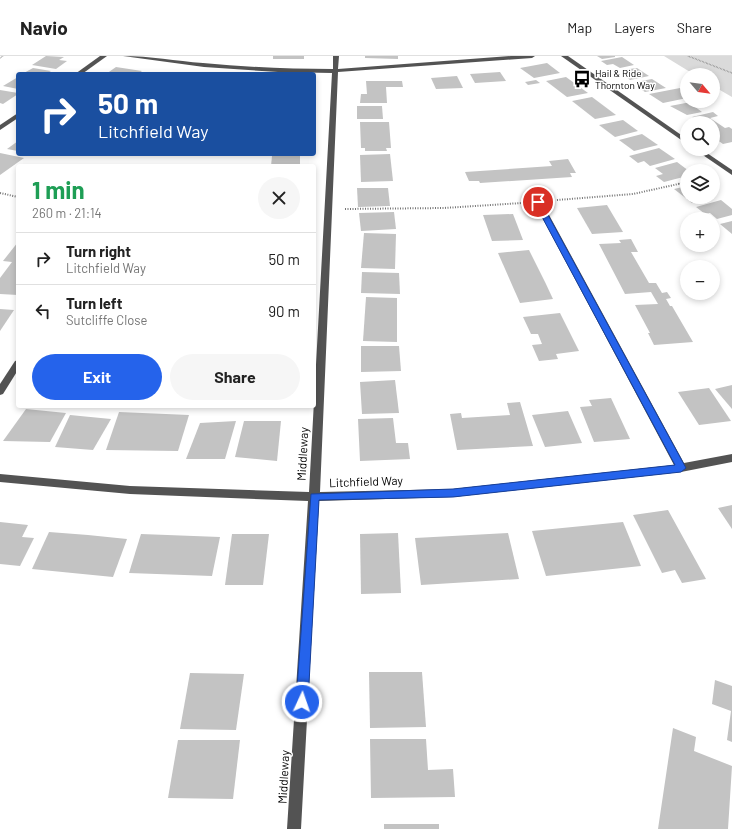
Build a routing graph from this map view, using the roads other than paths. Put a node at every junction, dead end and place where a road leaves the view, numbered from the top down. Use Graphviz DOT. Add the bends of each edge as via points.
graph roads {
  1 [pos="104,56"];
  2 [pos="126,56"];
  3 [pos="336,56"];
  4 [pos="532,56"];
  5 [pos="564,56"];
  6 [pos="335,71"];
  7 [pos="81,72"];
  8 [pos="16,116"];
  9 [pos="0,128"];
  10 [pos="680,137"];
  11 [pos="708,156"];
  12 [pos="732,173"];
  13 [pos="538,202"];
  14 [pos="16,366"];
  15 [pos="0,392"];
  16 [pos="732,458"];
  17 [pos="681,468"];
  18 [pos="0,478"];
  19 [pos="314,496"];
  20 [pos="294,829"];
  1 -- 7 [label="street"];
  2 -- 6 [label="street" via="234,67"];
  3 -- 6 [label="street, Middleway"];
  4 -- 6 [label="street"];
  5 -- 10 [label="street"];
  6 -- 19 [label="street, Middleway"];
  8 -- 9 [label="street"];
  11 -- 12 [label="street"];
  13 -- 17 [label="street"];
  14 -- 15 [label="street"];
  16 -- 17 [label="street, Litchfield Way"];
  17 -- 19 [label="street, Litchfield Way" via="453,493"];
  18 -- 19 [label="street, Litchfield Way" via="130,490"];
  19 -- 20 [label="street, Middleway"];
}
